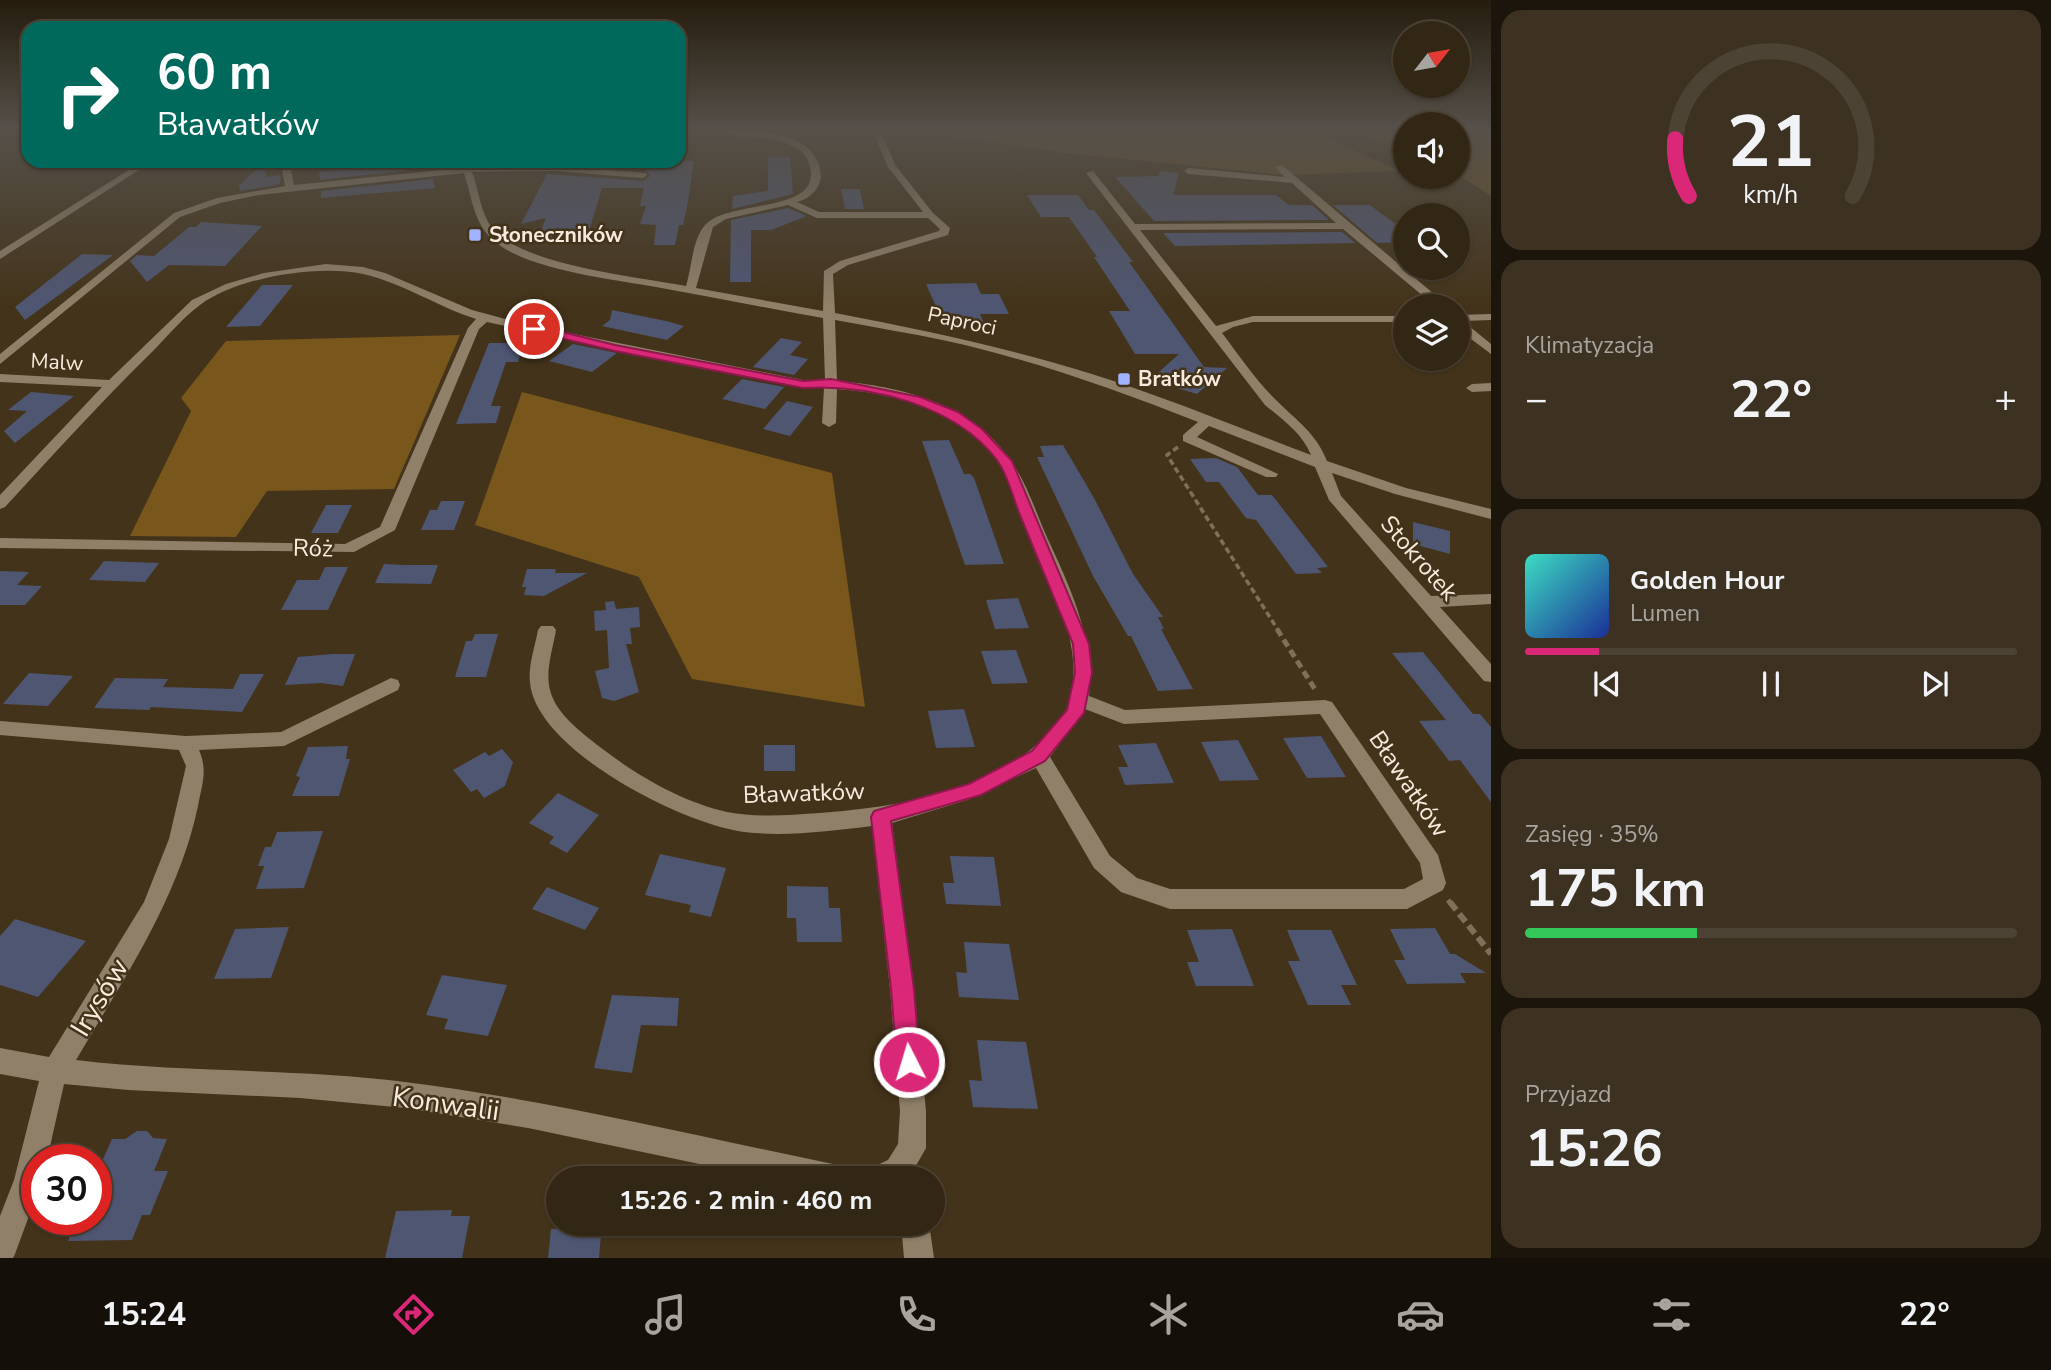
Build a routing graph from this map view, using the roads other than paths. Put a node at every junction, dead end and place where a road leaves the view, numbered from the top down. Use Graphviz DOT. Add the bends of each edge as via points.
graph roads {
  1 [pos="106,189"];
  2 [pos="285,189"];
  3 [pos="472,189"];
  4 [pos="815,189"];
  5 [pos="909,189"];
  6 [pos="1103,189"];
  7 [pos="1304,189"];
  8 [pos="789,202"];
  9 [pos="930,215"];
  10 [pos="1345,226"];
  11 [pos="1133,227"];
  12 [pos="0,256"];
  13 [pos="690,290"];
  14 [pos="1427,294"];
  15 [pos="484,317"];
  16 [pos="829,317"];
  17 [pos="1491,317"];
  18 [pos="1393,318"];
  19 [pos="1470,320"];
  20 [pos="1214,332"];
  21 [pos="1470,332"];
  22 [pos="1491,350"];
  23 [pos="0,360"];
  24 [pos="0,378"];
  25 [pos="831,383"];
  26 [pos="111,384"];
  27 [pos="1491,387"];
  28 [pos="1472,388"];
  29 [pos="1207,421"];
  30 [pos="829,423"];
  31 [pos="1320,465"];
  32 [pos="1271,474"];
  33 [pos="0,505"];
  34 [pos="1491,514"];
  35 [pos="0,543"];
  36 [pos="1491,599"];
  37 [pos="1425,602"];
  38 [pos="547,630"];
  39 [pos="1491,676"];
  40 [pos="391,685"];
  41 [pos="1080,700"];
  42 [pos="0,728"];
  43 [pos="186,743"];
  44 [pos="1039,756"];
  45 [pos="881,817"];
  46 [pos="0,1061"];
  47 [pos="54,1073"];
  48 [pos="773,1166"];
  49 [pos="899,1166"];
  50 [pos="916,1236"];
  51 [pos="0,1254"];
  52 [pos="919,1258"];
  1 -- 12 [label="street"];
  2 -- 23 [label="street" via="234,196 177,215"];
  3 -- 13 [label="street, Paproci" via="488,230 515,249 578,269"];
  4 -- 8 [label="street"];
  5 -- 9 [label="street"];
  6 -- 11 [label="street"];
  7 -- 10 [label="street"];
  8 -- 9 [label="street" via="817,215"];
  8 -- 13 [label="street" via="729,215 708,227"];
  9 -- 16 [label="street" via="945,228 944,233 844,263 828,273"];
  10 -- 11 [label="street"];
  10 -- 14 [label="street"];
  11 -- 20 [label="street"];
  13 -- 16 [label="street, Paproci"];
  15 -- 25 [label="street" via="736,372 803,384"];
  15 -- 26 [label="street" via="349,268 293,271 242,282 196,302"];
  15 -- 35 [label="street, Róż" via="474,328 387,530 348,549"];
  16 -- 25 [label="street"];
  16 -- 29 [label="street, Paproci" via="1028,358"];
  17 -- 19 [label="street"];
  18 -- 20 [label="street" via="1253,319"];
  20 -- 31 [label="street" via="1270,402 1313,443"];
  21 -- 22 [label="street"];
  24 -- 26 [label="street, Malw"];
  25 -- 30 [label="street"];
  25 -- 41 [label="street, Bławatków" via="916,400 954,415 978,431 1005,461 1081,644 1084,673"];
  26 -- 33 [label="street"];
  27 -- 28 [label="street"];
  29 -- 31 [label="street, Paproci"];
  29 -- 32 [label="street" via="1183,442"];
  31 -- 34 [label="street, Paproci" via="1438,504"];
  31 -- 37 [label="street, Stokrotek" via="1334,497"];
  36 -- 37 [label="street"];
  37 -- 39 [label="street, Stokrotek"];
  38 -- 45 [label="street, Bławatków" via="539,682 548,707 605,763 717,818 792,823"];
  40 -- 43 [label="street" via="284,740"];
  41 -- 44 [label="street, Bławatków" via="1075,713"];
  41 -- 44 [label="street, Bławatków" via="1124,717 1325,707 1430,862 1434,883 1407,899 1170,899 1129,885 1102,862"];
  42 -- 43 [label="street"];
  43 -- 47 [label="street, Irysów" via="196,766 180,839 154,906"];
  44 -- 45 [label="street, Bławatków" via="974,790"];
  45 -- 49 [label="street" via="913,1111 912,1148"];
  46 -- 47 [label="street"];
  47 -- 48 [label="street, Konwalii" via="344,1088 471,1105"];
  47 -- 51 [label="street, Irysów" via="28,1180"];
  50 -- 52 [label="street"];
}
